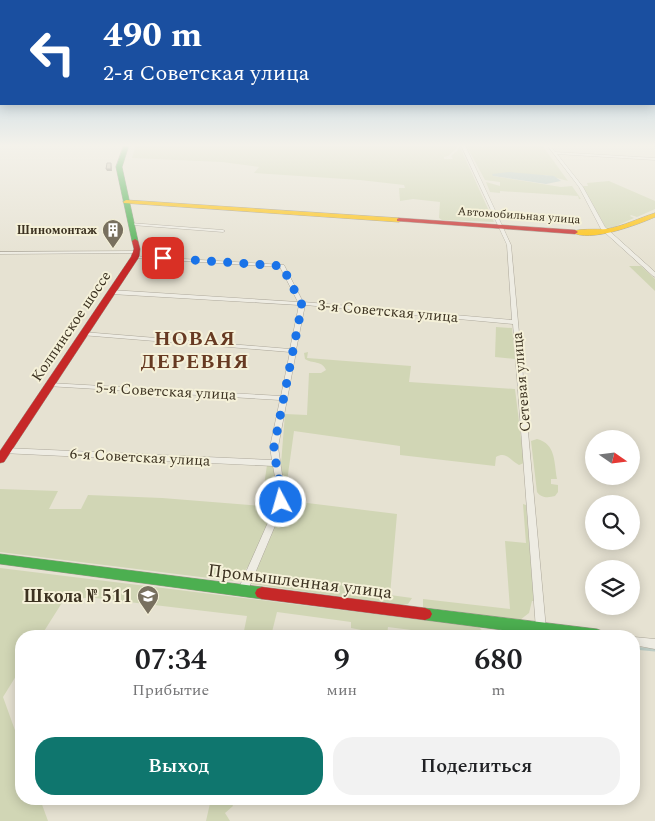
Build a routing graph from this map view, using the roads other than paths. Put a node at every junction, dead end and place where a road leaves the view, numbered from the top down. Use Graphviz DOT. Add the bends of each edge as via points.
graph roads {
  1 [pos="122,183"];
  2 [pos="481,183"];
  3 [pos="578,183"];
  4 [pos="126,202"];
  5 [pos="655,215"];
  6 [pos="132,224"];
  7 [pos="501,226"];
  8 [pos="223,230"];
  9 [pos="608,233"];
  10 [pos="0,253"];
  11 [pos="136,255"];
  12 [pos="655,275"];
  13 [pos="111,292"];
  14 [pos="302,305"];
  15 [pos="515,322"];
  16 [pos="83,334"];
  17 [pos="294,351"];
  18 [pos="49,385"];
  19 [pos="284,398"];
  20 [pos="3,455"];
  21 [pos="275,463"];
  22 [pos="0,559"];
  23 [pos="243,590"];
  24 [pos="541,629"];
  25 [pos="549,630"];
  26 [pos="640,642"];
  27 [pos="655,644"];
  1 -- 4 [label="street"];
  2 -- 7 [label="street, Сетевая улица"];
  3 -- 9 [label="street"];
  4 -- 6 [label="street"];
  4 -- 7 [label="street, Автомобильная улица"];
  5 -- 9 [label="street"];
  6 -- 8 [label="street"];
  6 -- 11 [label="street"];
  7 -- 9 [label="street, Автомобильная улица"];
  7 -- 15 [label="street, Сетевая улица" via="509,246"];
  9 -- 12 [label="street"];
  10 -- 11 [label="street"];
  11 -- 13 [label="street, Колпинское шоссе"];
  11 -- 14 [label="street" via="282,266"];
  13 -- 14 [label="street, 3-я Советская улица"];
  13 -- 16 [label="street, Колпинское шоссе"];
  14 -- 15 [label="street, 3-я Советская улица"];
  14 -- 17 [label="street"];
  15 -- 24 [label="street, Сетевая улица"];
  16 -- 17 [label="street"];
  16 -- 18 [label="street, Колпинское шоссе"];
  17 -- 19 [label="street"];
  18 -- 19 [label="street, 5-я Советская улица"];
  18 -- 20 [label="street, Колпинское шоссе"];
  19 -- 21 [label="street" via="274,447"];
  20 -- 21 [label="street, 6-я Советская улица"];
  21 -- 23 [label="street" via="281,502"];
  22 -- 23 [label="street, Промышленная улица"];
  23 -- 24 [label="street, Промышленная улица"];
  24 -- 25 [label="street, Промышленная улица"];
  26 -- 27 [label="street"];
}
